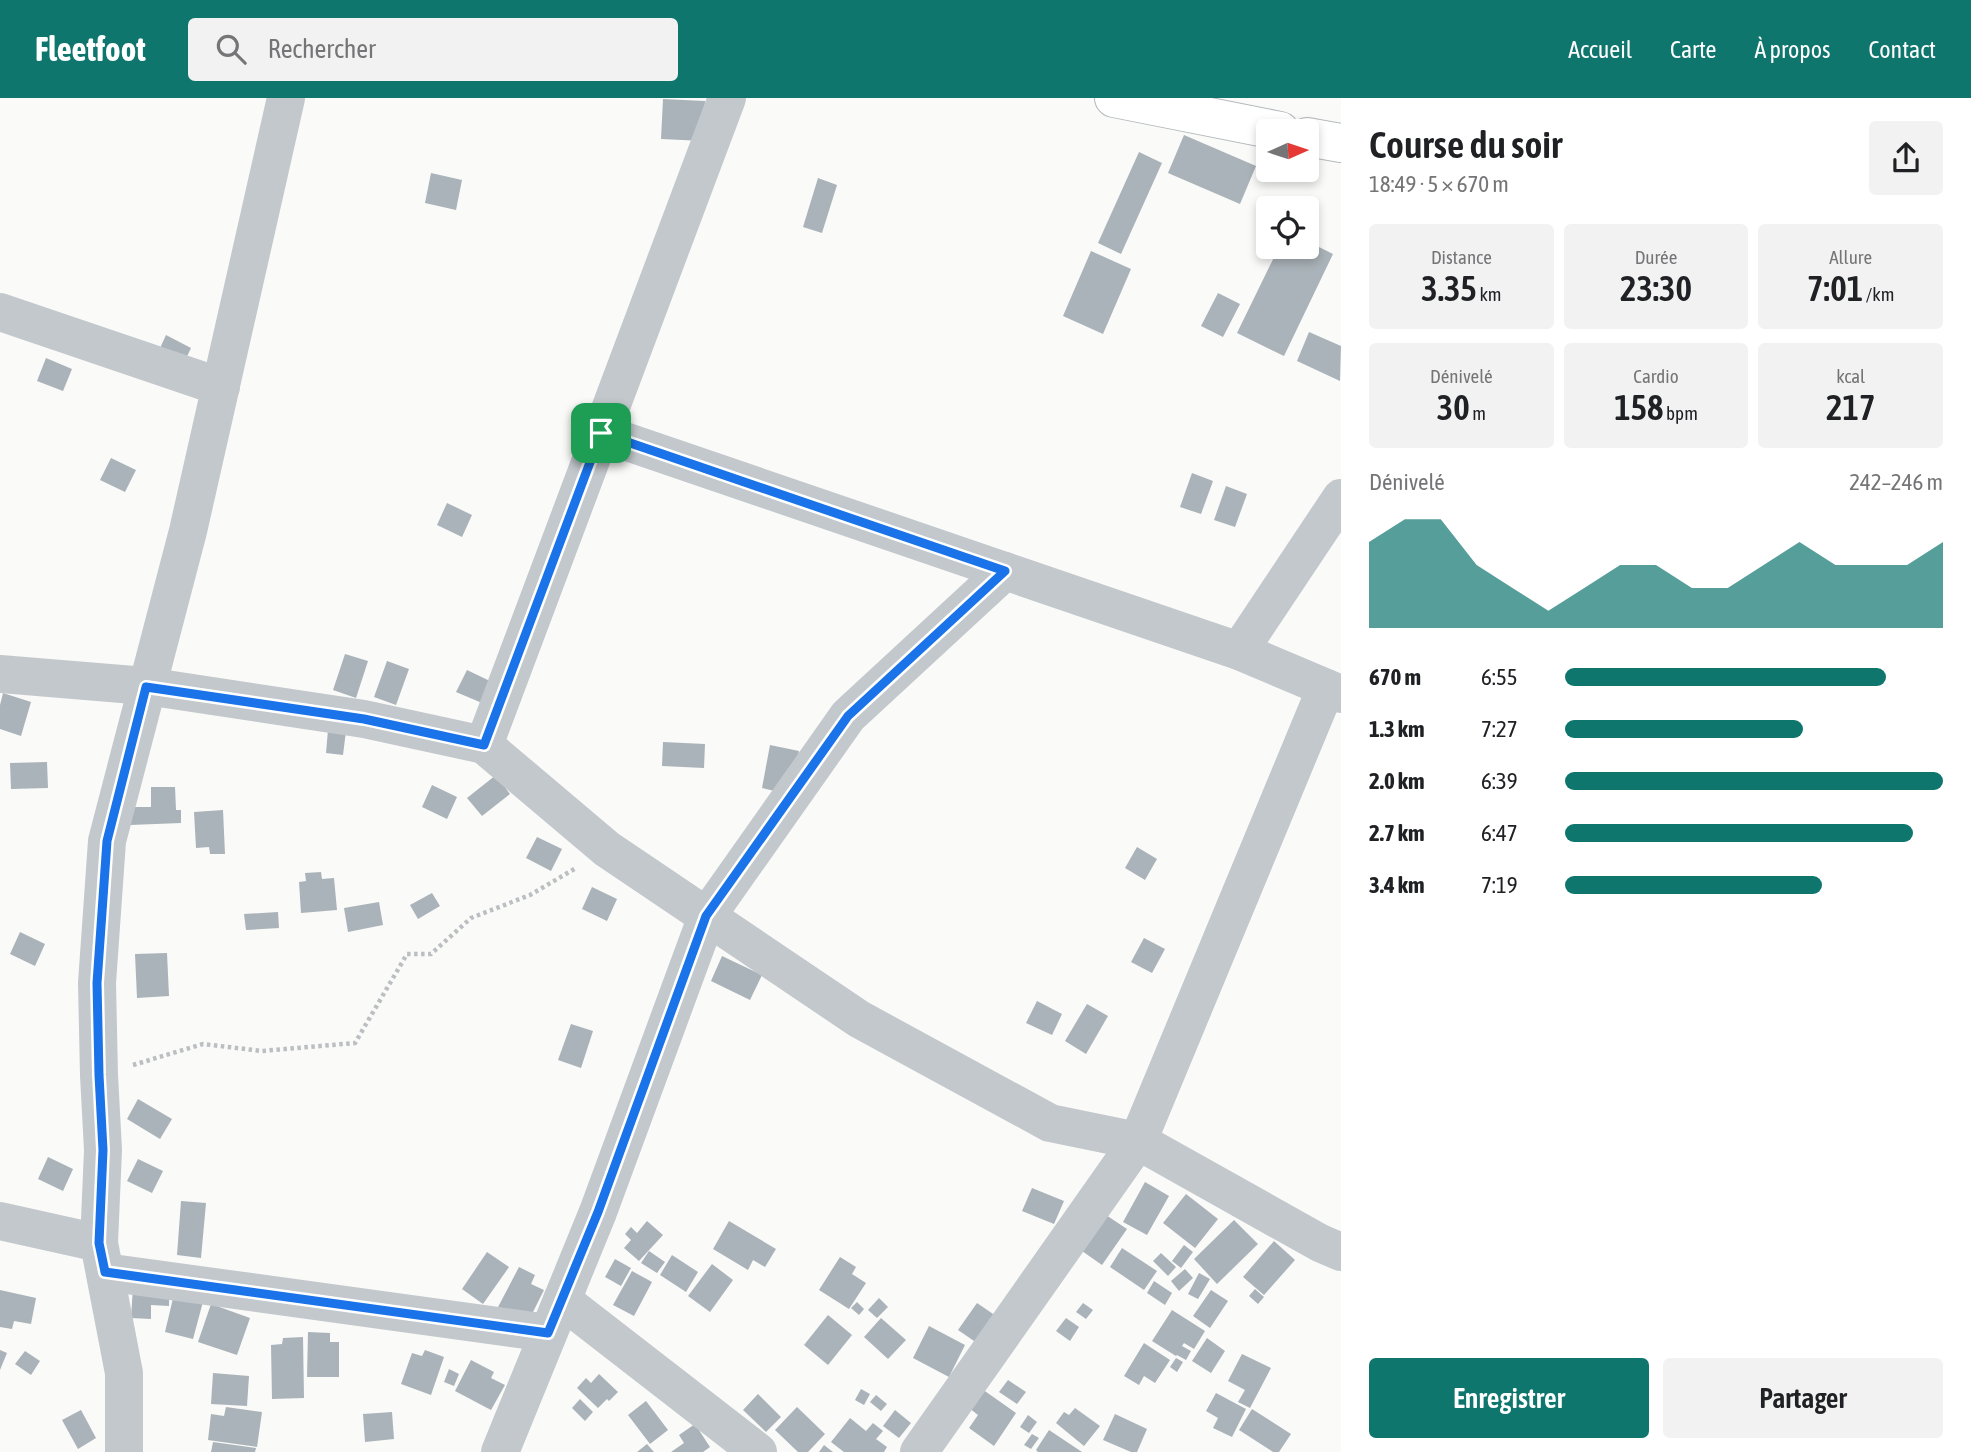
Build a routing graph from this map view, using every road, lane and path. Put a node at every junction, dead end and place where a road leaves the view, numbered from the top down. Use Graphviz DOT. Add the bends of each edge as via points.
graph roads {
  1 [pos="286,98"];
  2 [pos="727,98"];
  3 [pos="1114,98"];
  4 [pos="1256,126"];
  5 [pos="1320,140"];
  6 [pos="1341,144"];
  7 [pos="0,312"];
  8 [pos="220,387"];
  9 [pos="601,433"];
  10 [pos="1341,498"];
  11 [pos="1005,571"];
  12 [pos="1239,650"];
  13 [pos="0,674"];
  14 [pos="146,687"];
  15 [pos="1333,691"];
  16 [pos="484,745"];
  17 [pos="607,849"];
  18 [pos="706,916"];
  19 [pos="99,1075"];
  20 [pos="1138,1141"];
  21 [pos="0,1221"];
  22 [pos="1341,1251"];
  23 [pos="102,1257"];
  24 [pos="555,1316"];
  25 [pos="124,1452"];
  26 [pos="500,1452"];
  27 [pos="758,1452"];
  28 [pos="919,1452"];
  1 -- 8 [label="street"];
  2 -- 9 [label="street"];
  3 -- 4 [label="highway"];
  5 -- 6 [label="highway"];
  7 -- 8 [label="street"];
  8 -- 14 [label="street"];
  9 -- 11 [label="street"];
  9 -- 16 [label="street"];
  10 -- 12 [label="street"];
  11 -- 12 [label="street"];
  11 -- 18 [label="street" via="848,716"];
  12 -- 15 [label="street"];
  13 -- 14 [label="street"];
  14 -- 16 [label="street" via="364,719"];
  14 -- 19 [label="street" via="107,841 97,983"];
  15 -- 20 [label="street"];
  16 -- 17 [label="street"];
  17 -- 18 [label="street"];
  17 -- 19 [label="path" via="530,895 471,918 431,954 407,954 355,1043 262,1051 204,1044"];
  18 -- 20 [label="street" via="859,1019 1050,1123"];
  18 -- 24 [label="street"];
  19 -- 23 [label="street"];
  20 -- 22 [label="street"];
  20 -- 28 [label="street"];
  21 -- 23 [label="street"];
  23 -- 24 [label="street"];
  23 -- 25 [label="street" via="124,1373"];
  24 -- 26 [label="street"];
  24 -- 27 [label="street"];
}
